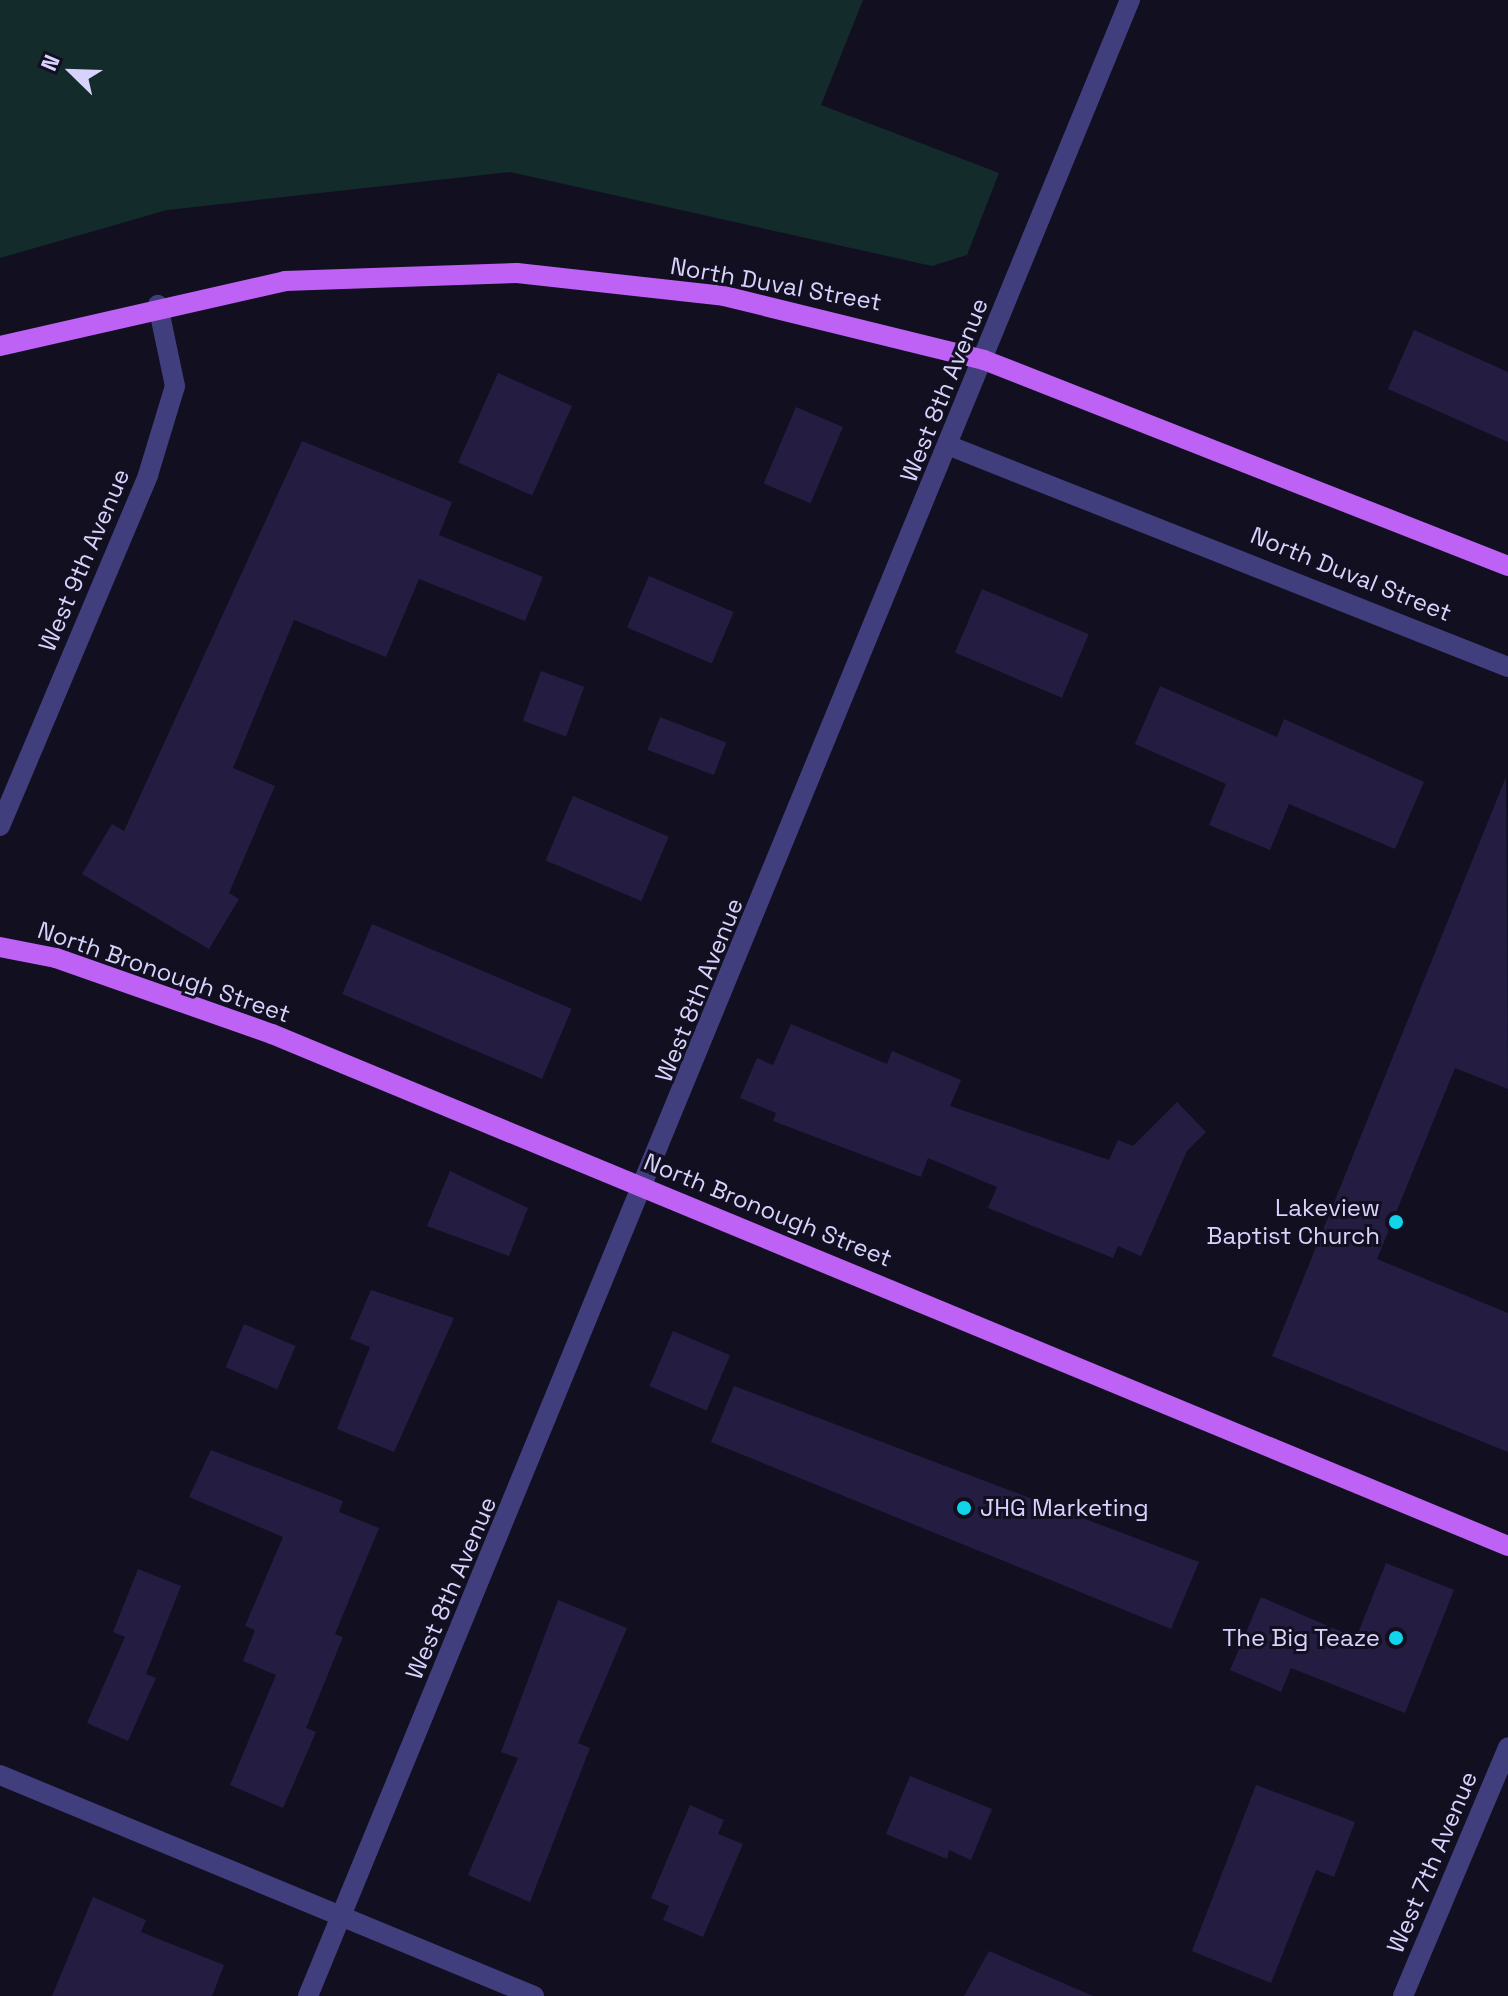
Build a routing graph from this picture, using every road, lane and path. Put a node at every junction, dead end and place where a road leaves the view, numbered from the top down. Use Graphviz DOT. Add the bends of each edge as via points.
graph roads {
  1 [pos="1130,0"];
  2 [pos="158,305"];
  3 [pos="0,346"];
  4 [pos="984,360"];
  5 [pos="950,446"];
  6 [pos="1508,566"];
  7 [pos="1508,667"];
  8 [pos="0,826"];
  9 [pos="0,947"];
  10 [pos="646,1188"];
  11 [pos="1508,1546"];
  12 [pos="1508,1747"];
  13 [pos="0,1775"];
  14 [pos="342,1917"];
  15 [pos="308,1996"];
  16 [pos="534,1996"];
  17 [pos="1403,1996"];
  1 -- 4 [label="street, West 8th Avenue"];
  2 -- 3 [label="main road, North Duval Street"];
  2 -- 4 [label="main road, North Duval Street" via="285,281 517,273 724,296"];
  2 -- 8 [label="street, West 9th Avenue" via="175,386 148,475"];
  4 -- 5 [label="street, West 8th Avenue"];
  4 -- 6 [label="main road, North Duval Street"];
  5 -- 7 [label="street, North Duval Street"];
  5 -- 10 [label="street, West 8th Avenue"];
  9 -- 10 [label="main road, North Bronough Street" via="56,958 272,1034"];
  10 -- 11 [label="main road, North Bronough Street"];
  10 -- 14 [label="street, West 8th Avenue"];
  12 -- 17 [label="street, West 7th Avenue"];
  13 -- 14 [label="street"];
  14 -- 15 [label="street, West 8th Avenue"];
  14 -- 16 [label="street"];
}
